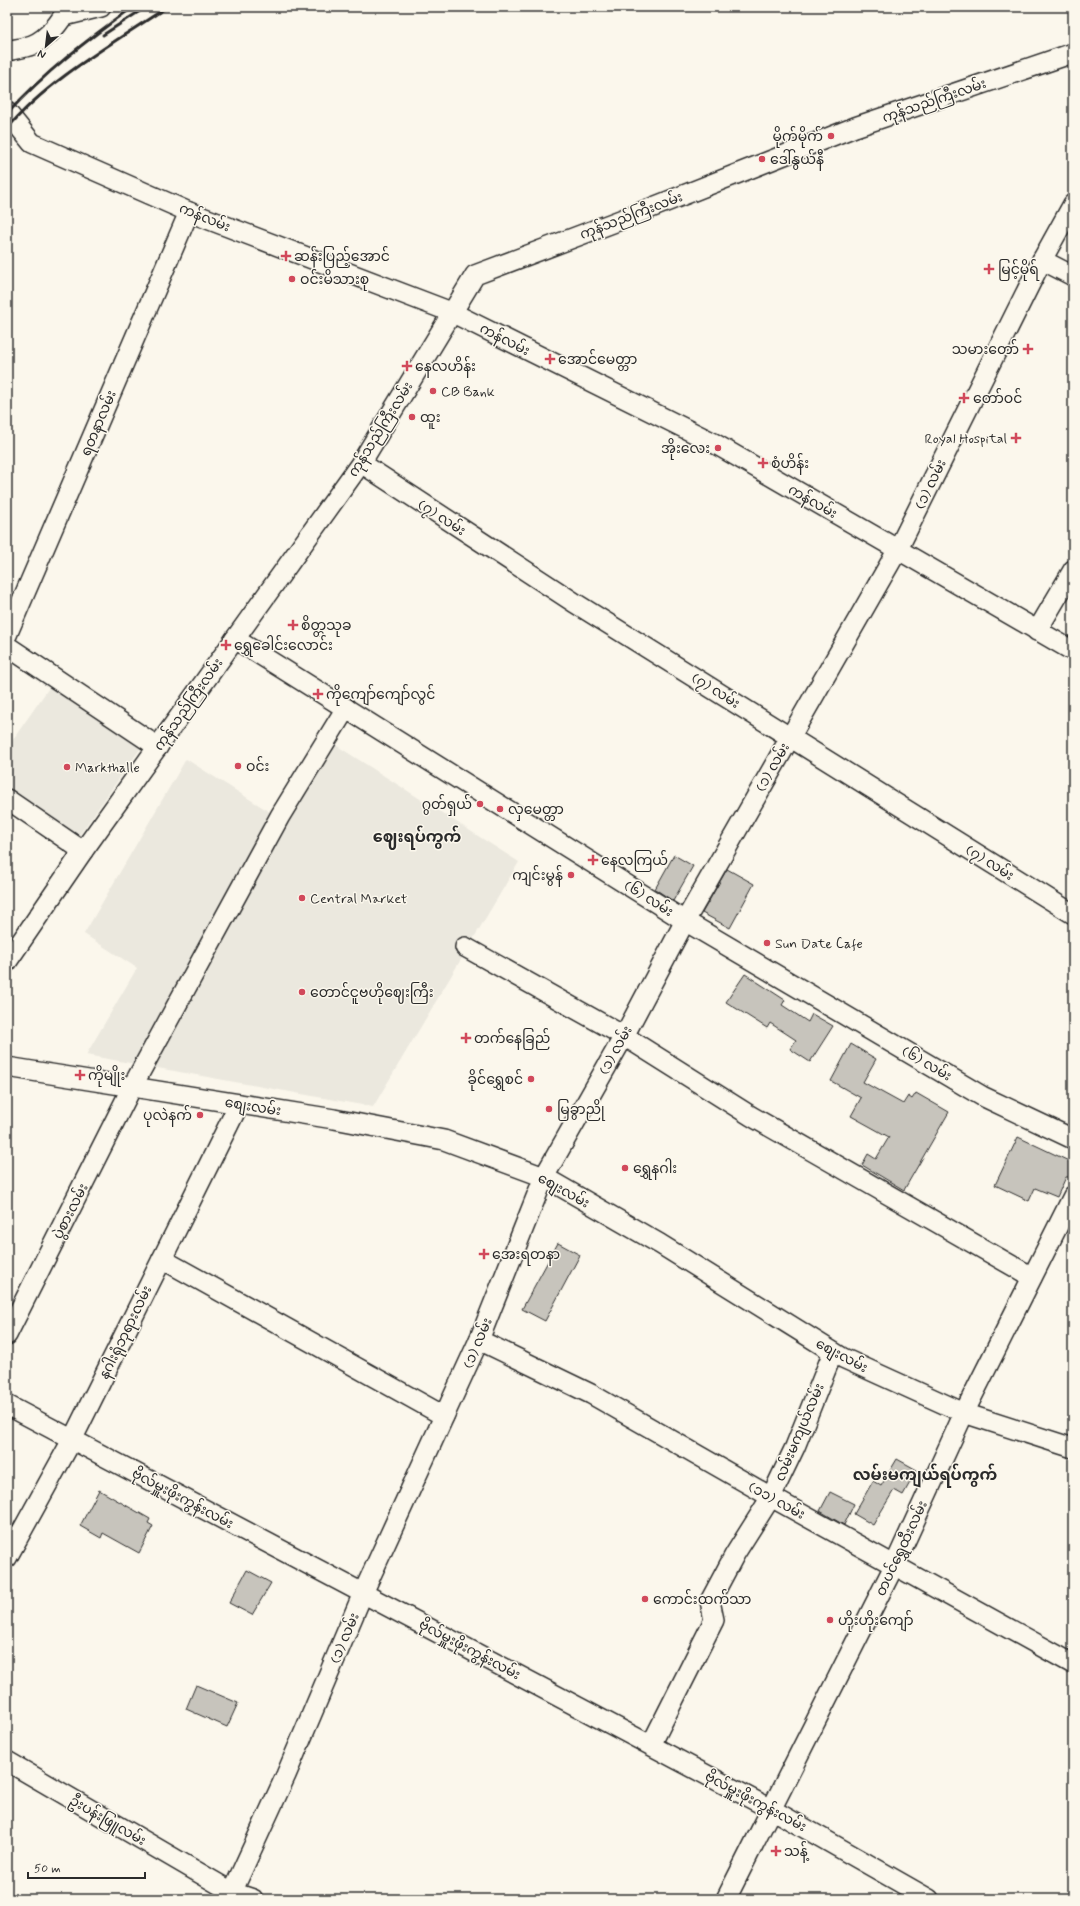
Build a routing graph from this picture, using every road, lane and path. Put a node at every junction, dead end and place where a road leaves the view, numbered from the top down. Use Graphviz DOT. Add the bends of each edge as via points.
graph roads {
  1 [pos="101,7"];
  2 [pos="66,11"];
  3 [pos="7,51"];
  4 [pos="1073,52"];
  5 [pos="7,112"];
  6 [pos="1073,204"];
  7 [pos="189,212"];
  8 [pos="1042,260"];
  9 [pos="1073,276"];
  10 [pos="451,312"];
  11 [pos="361,463"];
  12 [pos="897,551"];
  13 [pos="1073,570"];
  14 [pos="1037,631"];
  15 [pos="7,635"];
  16 [pos="235,639"];
  17 [pos="7,646"];
  18 [pos="1073,652"];
  19 [pos="346,708"];
  20 [pos="790,736"];
  21 [pos="158,748"];
  22 [pos="7,800"];
  23 [pos="84,851"];
  24 [pos="1073,914"];
  25 [pos="685,921"];
  26 [pos="465,947"];
  27 [pos="7,962"];
  28 [pos="624,1036"];
  29 [pos="7,1067"];
  30 [pos="132,1087"];
  31 [pos="239,1104"];
  32 [pos="1073,1139"];
  33 [pos="544,1177"];
  34 [pos="1073,1196"];
  35 [pos="162,1259"];
  36 [pos="1032,1277"];
  37 [pos="7,1335"];
  38 [pos="479,1340"];
  39 [pos="833,1352"];
  40 [pos="7,1405"];
  41 [pos="964,1413"];
  42 [pos="444,1416"];
  43 [pos="72,1440"];
  44 [pos="1073,1448"];
  45 [pos="771,1497"];
  46 [pos="7,1558"];
  47 [pos="895,1564"];
  48 [pos="363,1593"];
  49 [pos="1073,1664"];
  50 [pos="651,1745"];
  51 [pos="7,1761"];
  52 [pos="771,1809"];
  53 [pos="231,1895"];
  54 [pos="253,1899"];
  55 [pos="726,1899"];
  56 [pos="929,1899"];
  1 -- 2 [label="street"];
  2 -- 3 [label="street" via="43,39 31,46"];
  4 -- 10 [label="street, ကုန်သည်ကြီးလမ်း" via="855,127 475,275"];
  5 -- 7 [label="street, ကန်လမ်း" via="32,143"];
  6 -- 8 [label="street"];
  7 -- 10 [label="street, ကန်လမ်း"];
  7 -- 15 [label="street, ရတနာလမ်း"];
  8 -- 9 [label="street"];
  8 -- 12 [label="street, (၁) လမ်း"];
  10 -- 11 [label="street, ကုန်သည်ကြီးလမ်း"];
  10 -- 12 [label="street, ကန်လမ်း" via="712,442"];
  11 -- 16 [label="street, ကုန်သည်ကြီးလမ်း"];
  11 -- 20 [label="street, (၇) လမ်း" via="575,603"];
  12 -- 14 [label="street, ကန်လမ်း"];
  12 -- 20 [label="street, (၁) လမ်း"];
  13 -- 14 [label="street"];
  14 -- 18 [label="street, ကန်လမ်း"];
  16 -- 19 [label="street, (၆) လမ်း"];
  16 -- 21 [label="street, ကုန်သည်ကြီးလမ်း"];
  17 -- 21 [label="street"];
  19 -- 25 [label="street, (၆) လမ်း"];
  19 -- 30 [label="street, ပွဲစားလမ်း" via="280,816"];
  20 -- 24 [label="street, (၇) လမ်း"];
  20 -- 25 [label="street, (၁) လမ်း"];
  21 -- 23 [label="street, ကုန်သည်ကြီးလမ်း"];
  22 -- 23 [label="street"];
  23 -- 27 [label="street, ကုန်သည်ကြီးလမ်း"];
  25 -- 28 [label="street, (၁) လမ်း"];
  25 -- 32 [label="street, (၆) လမ်း" via="982,1096"];
  26 -- 28 [label="street"];
  28 -- 33 [label="street, (၁) လမ်း"];
  28 -- 36 [label="street" via="751,1116"];
  29 -- 30 [label="street, စျေးလမ်း"];
  30 -- 31 [label="street, စျေးလမ်း"];
  30 -- 37 [label="street, ပွဲစားလမ်း"];
  31 -- 33 [label="street, စျေးလမ်း" via="444,1140"];
  31 -- 35 [label="street, နဂါးရုံဘုရားလမ်း"];
  33 -- 38 [label="street, (၁) လမ်း"];
  33 -- 39 [label="street, စျေးလမ်း" via="660,1244"];
  34 -- 36 [label="street, တပင်ရွှေထီးလမ်း"];
  35 -- 42 [label="street"];
  35 -- 43 [label="street, နဂါးရုံဘုရားလမ်း"];
  36 -- 41 [label="street, တပင်ရွှေထီးလမ်း"];
  38 -- 42 [label="street, (၁) လမ်း"];
  38 -- 45 [label="street, (၁၁) လမ်း" via="591,1394"];
  39 -- 41 [label="street, စျေးလမ်း"];
  39 -- 45 [label="street, လမ်းမကျယ်လမ်း" via="795,1446"];
  40 -- 43 [label="street, ဗိုလ်မှူးဖိုးကွန်းလမ်း"];
  41 -- 44 [label="street, စျေးလမ်း"];
  41 -- 47 [label="street, တပင်ရွှေထီးလမ်း"];
  42 -- 48 [label="street, (၁) လမ်း"];
  43 -- 46 [label="street, နဂါးရုံဘုရားလမ်း"];
  43 -- 48 [label="street, ဗိုလ်မှူးဖိုးကွန်းလမ်း"];
  45 -- 47 [label="street, (၁၁) လမ်း"];
  45 -- 50 [label="street, လမ်းမကျယ်လမ်း" via="735,1554 710,1601 714,1620"];
  47 -- 49 [label="street, (၁၁) လမ်း"];
  47 -- 52 [label="street, တပင်ရွှေထီးလမ်း"];
  48 -- 50 [label="street, ဗိုလ်မှူးဖိုးကွန်းလမ်း"];
  48 -- 53 [label="street, (၁) လမ်း" via="286,1775"];
  50 -- 52 [label="street, ဗိုလ်မှူးဖိုးကွန်းလမ်း"];
  51 -- 53 [label="street, ဦးပန်းဖြူလမ်း"];
  52 -- 55 [label="street, တပင်ရွှေထီးလမ်း"];
  52 -- 56 [label="street, ဗိုလ်မှူးဖိုးကွန်းလမ်း"];
  53 -- 54 [label="street, ဦးပန်းဖြူလမ်း"];
}
